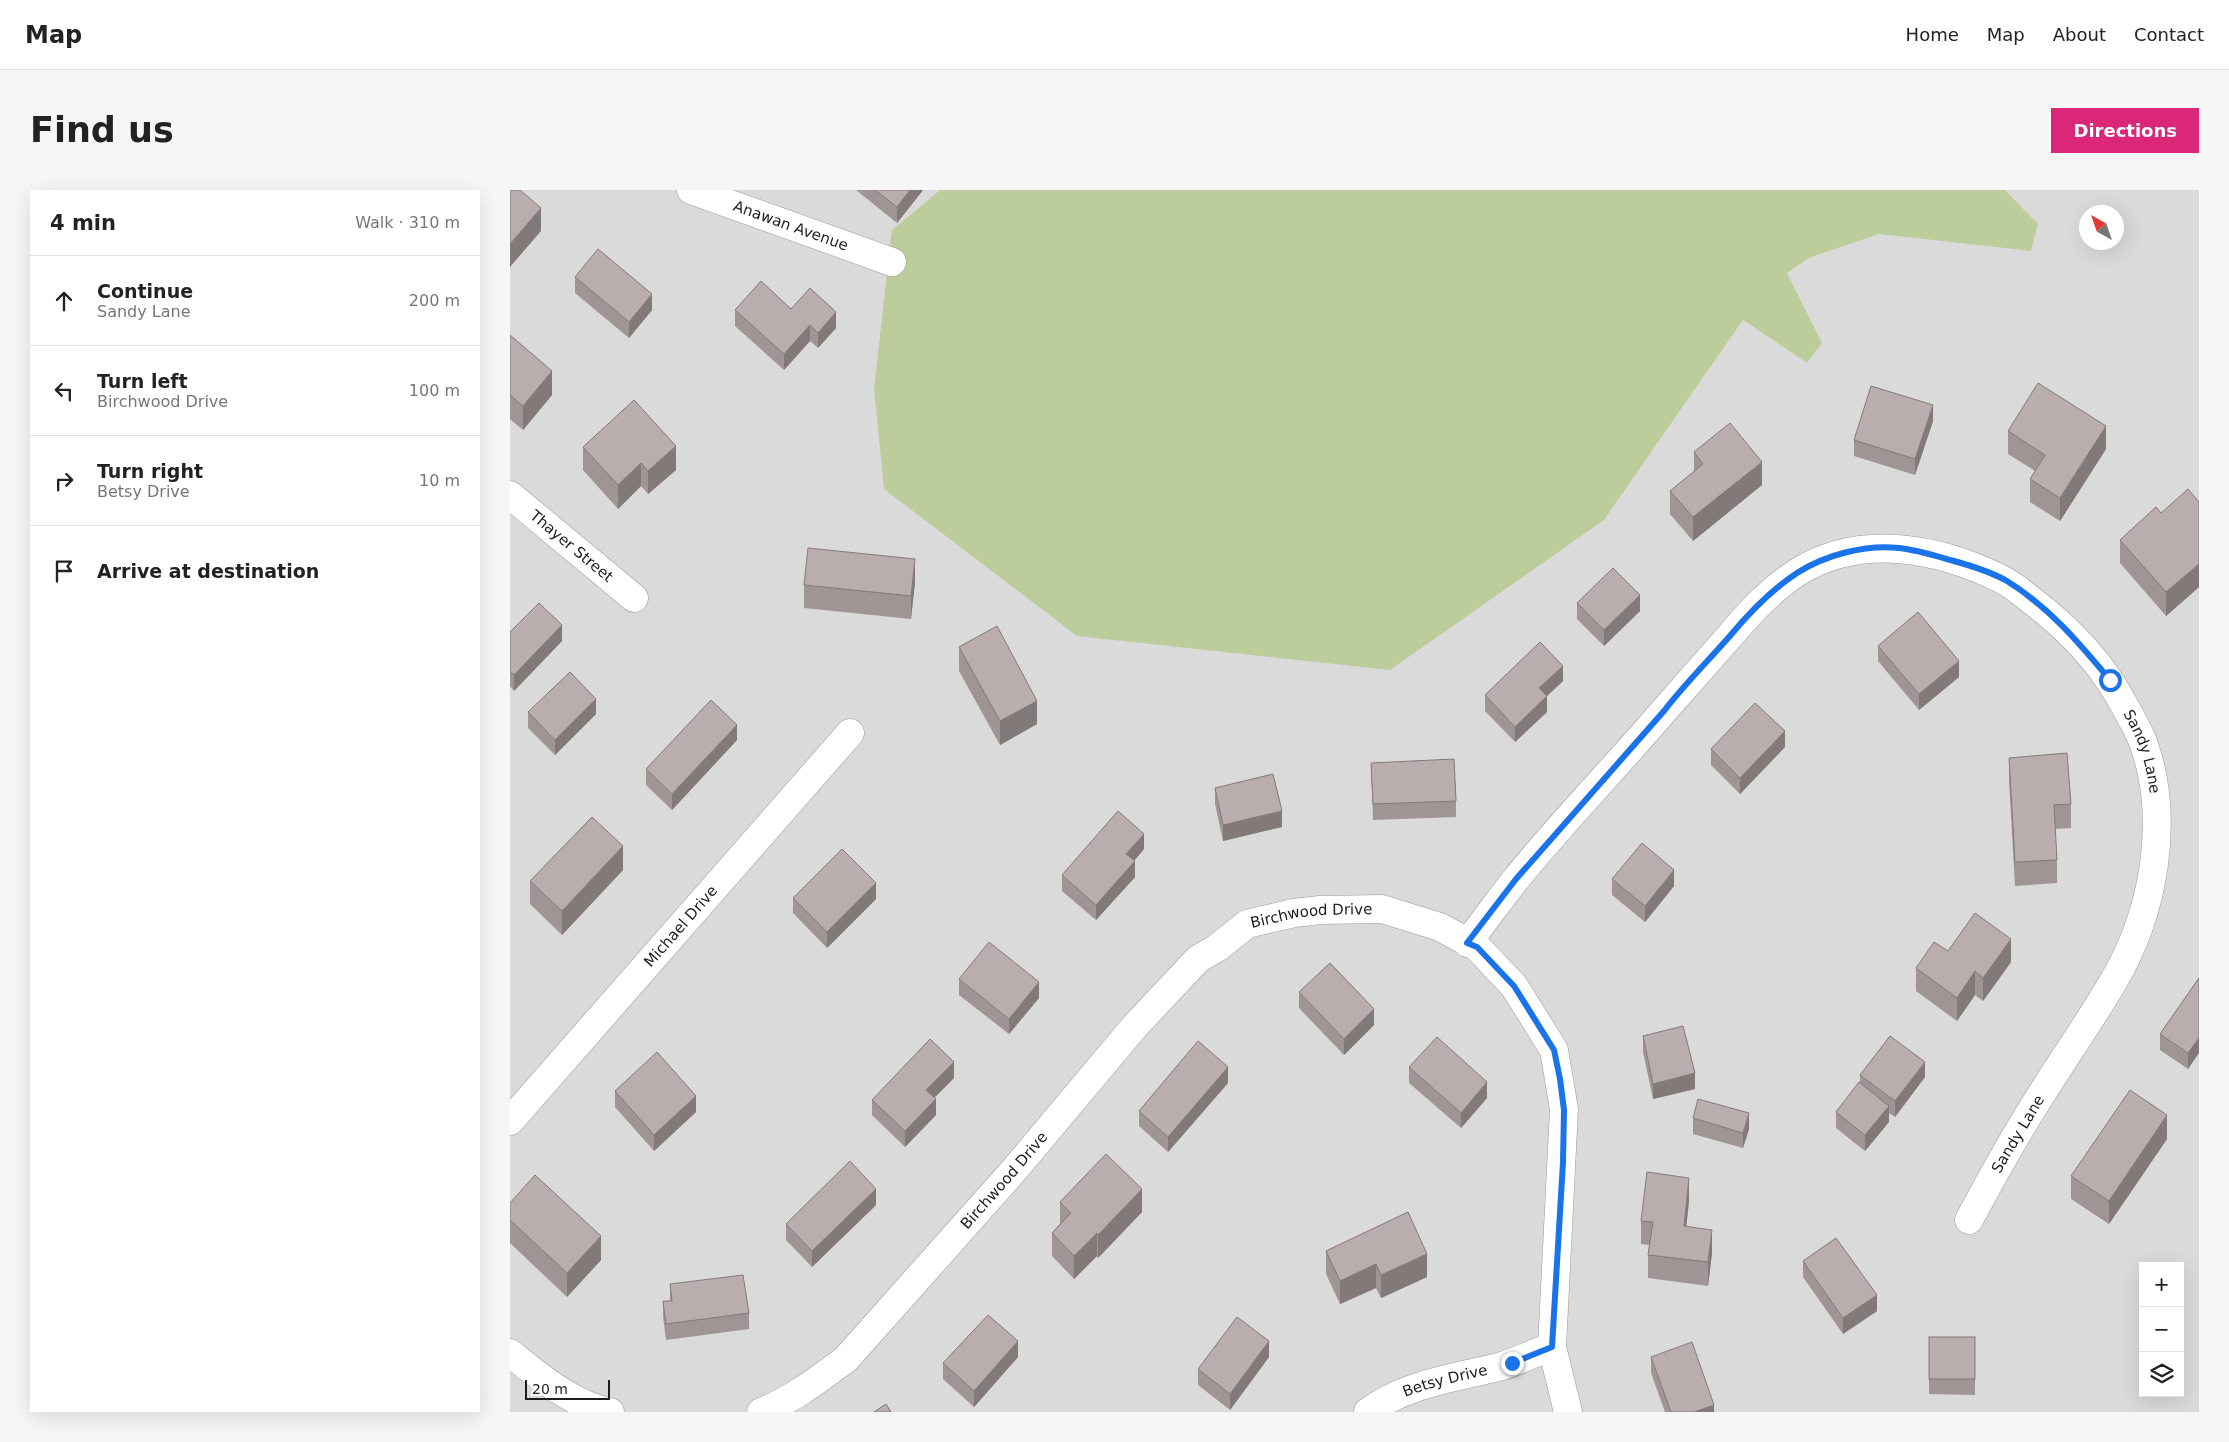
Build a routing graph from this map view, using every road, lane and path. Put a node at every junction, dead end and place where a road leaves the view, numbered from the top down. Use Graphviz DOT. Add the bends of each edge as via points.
graph roads {
  1 [pos="691,190"];
  2 [pos="892,262"];
  3 [pos="510,495"];
  4 [pos="634,598"];
  5 [pos="850,732"];
  6 [pos="1467,943"];
  7 [pos="510,1121"];
  8 [pos="1969,1220"];
  9 [pos="1552,1347"];
  10 [pos="510,1353"];
  11 [pos="610,1412"];
  12 [pos="761,1412"];
  13 [pos="1368,1412"];
  14 [pos="1568,1412"];
  1 -- 2 [label="street, Anawan Avenue"];
  3 -- 4 [label="street, Thayer Street"];
  5 -- 7 [label="street, Michael Drive"];
  6 -- 8 [label="street, Sandy Lane" via="1516,879 1746,616 1798,572 1851,552 1897,548 1977,568 2007,581 2054,616 2110,680 2142,740 2149,763 2156,839 2146,904 2115,980 2026,1118"];
  6 -- 9 [label="street, Birchwood Drive" via="1477,947 1514,986 1554,1050 1564,1110"];
  6 -- 12 [label="street, Birchwood Drive" via="1440,927 1382,909 1320,910 1247,924 1198,959 1135,1026 1015,1169 846,1359 806,1388"];
  9 -- 13 [label="street, Betsy Drive" via="1512,1363 1419,1386"];
  9 -- 14 [label="street, Birchwood Drive"];
  10 -- 11 [label="street" via="549,1383 596,1409"];
}
